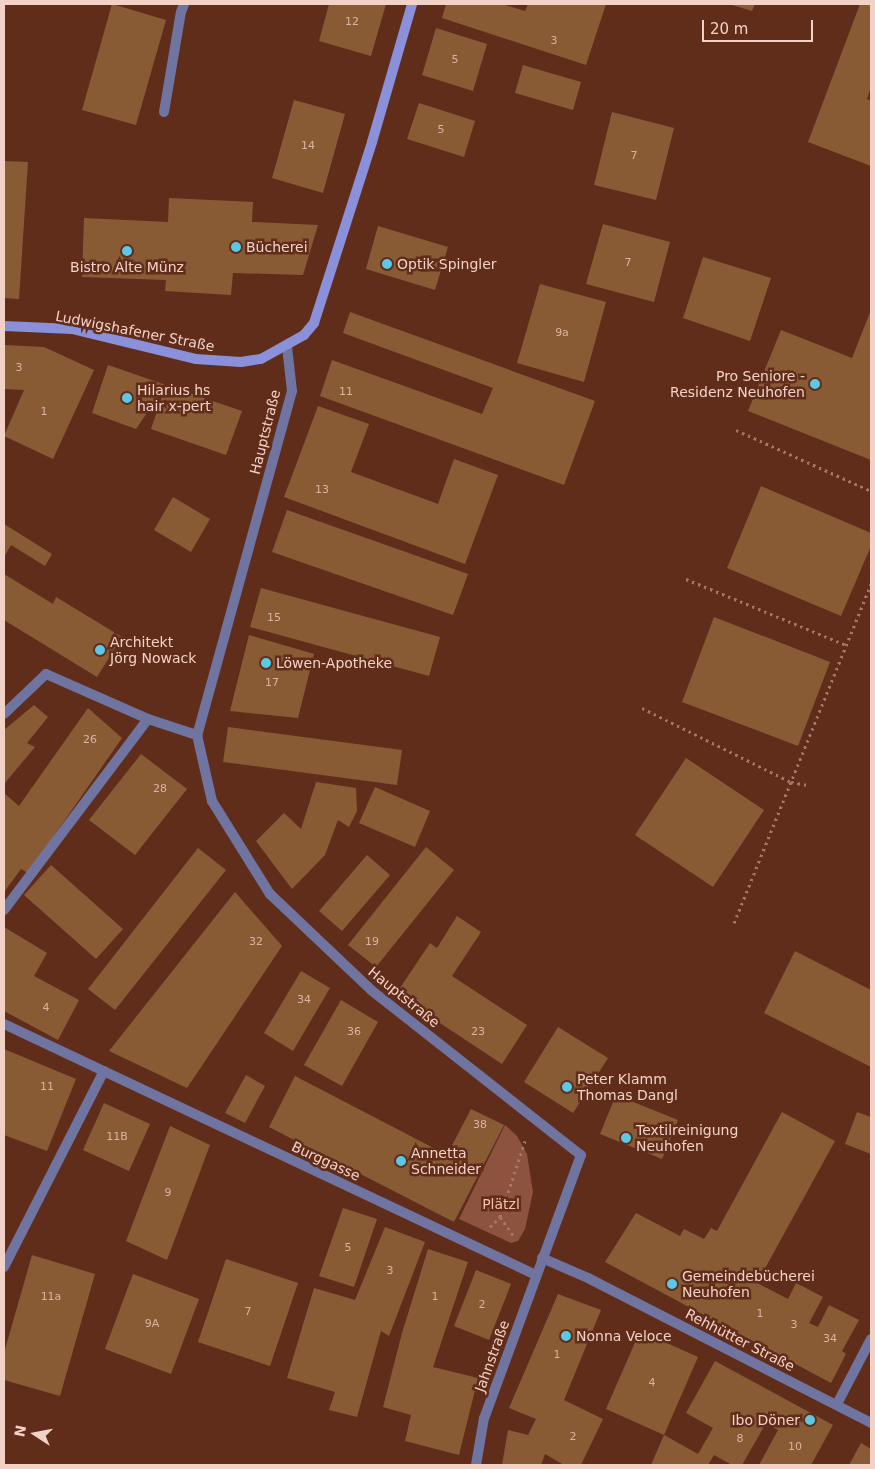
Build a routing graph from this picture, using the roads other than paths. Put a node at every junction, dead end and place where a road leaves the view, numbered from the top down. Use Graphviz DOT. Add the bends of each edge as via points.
graph roads {
  1 [pos="184,4"];
  2 [pos="412,4"];
  3 [pos="164,112"];
  4 [pos="4,326"];
  5 [pos="287,347"];
  6 [pos="4,714"];
  7 [pos="148,719"];
  8 [pos="197,734"];
  9 [pos="4,910"];
  10 [pos="4,1024"];
  11 [pos="104,1071"];
  12 [pos="542,1258"];
  13 [pos="4,1267"];
  14 [pos="536,1275"];
  15 [pos="871,1338"];
  16 [pos="837,1404"];
  17 [pos="871,1423"];
  18 [pos="476,1465"];
  1 -- 3 [label="street"];
  2 -- 5 [label="main road" via="314,323"];
  4 -- 5 [label="main road, Ludwigshafener Straße" via="72,329 196,359 241,362 261,359"];
  5 -- 8 [label="street, Hauptstraße" via="292,391"];
  6 -- 7 [label="street" via="46,674"];
  7 -- 8 [label="street"];
  7 -- 9 [label="street"];
  8 -- 12 [label="street, Hauptstraße" via="212,802 270,894 370,990 581,1155"];
  10 -- 11 [label="street, Burggasse"];
  11 -- 13 [label="street"];
  11 -- 14 [label="street, Burggasse"];
  12 -- 14 [label="street, Jahnstraße"];
  12 -- 16 [label="street, Rehhütter Straße"];
  14 -- 18 [label="street, Jahnstraße" via="484,1418"];
  15 -- 16 [label="street"];
  16 -- 17 [label="street, Rehhütter Straße"];
}
